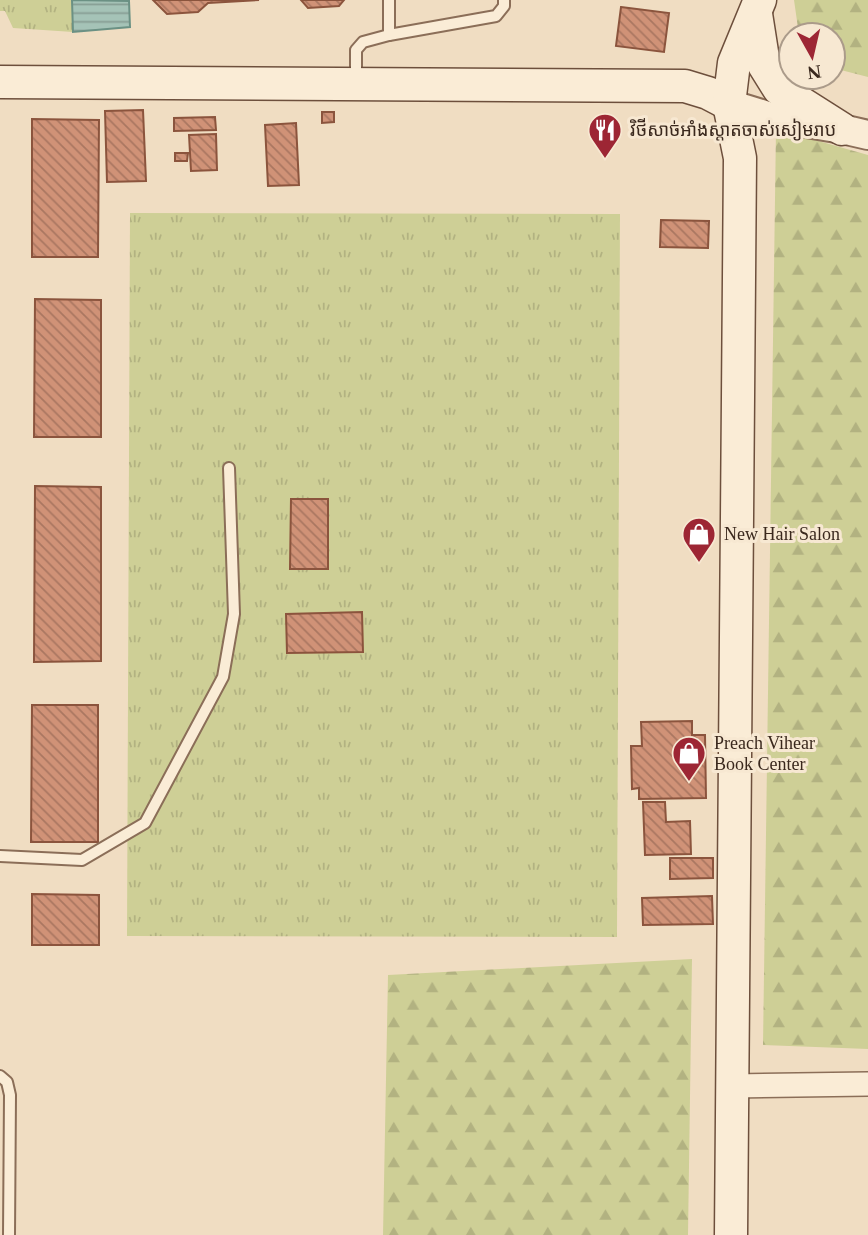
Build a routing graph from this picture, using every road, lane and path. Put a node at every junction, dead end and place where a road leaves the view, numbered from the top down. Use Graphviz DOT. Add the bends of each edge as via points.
graph roads {
  1 [pos="389,0"];
  2 [pos="504,0"];
  3 [pos="758,7"];
  4 [pos="388,34"];
  5 [pos="0,82"];
  6 [pos="356,82"];
  7 [pos="729,104"];
  8 [pos="855,132"];
  9 [pos="229,468"];
  10 [pos="0,856"];
  11 [pos="0,1076"];
  12 [pos="868,1084"];
  13 [pos="733,1086"];
  14 [pos="9,1235"];
  15 [pos="732,1235"];
  1 -- 4 [label="lane"];
  2 -- 4 [label="lane" via="496,16"];
  3 -- 7 [label="main road" via="734,63"];
  3 -- 8 [label="main road" via="764,65 779,89"];
  4 -- 6 [label="lane" via="363,42 356,50"];
  5 -- 6 [label="main road"];
  6 -- 7 [label="main road" via="685,86"];
  7 -- 8 [label="street" via="771,117"];
  7 -- 13 [label="main road" via="740,158"];
  9 -- 10 [label="lane" via="234,614 223,677 145,823 82,860"];
  11 -- 14 [label="lane" via="10,1095"];
  12 -- 13 [label="street"];
  13 -- 15 [label="main road"];
}
